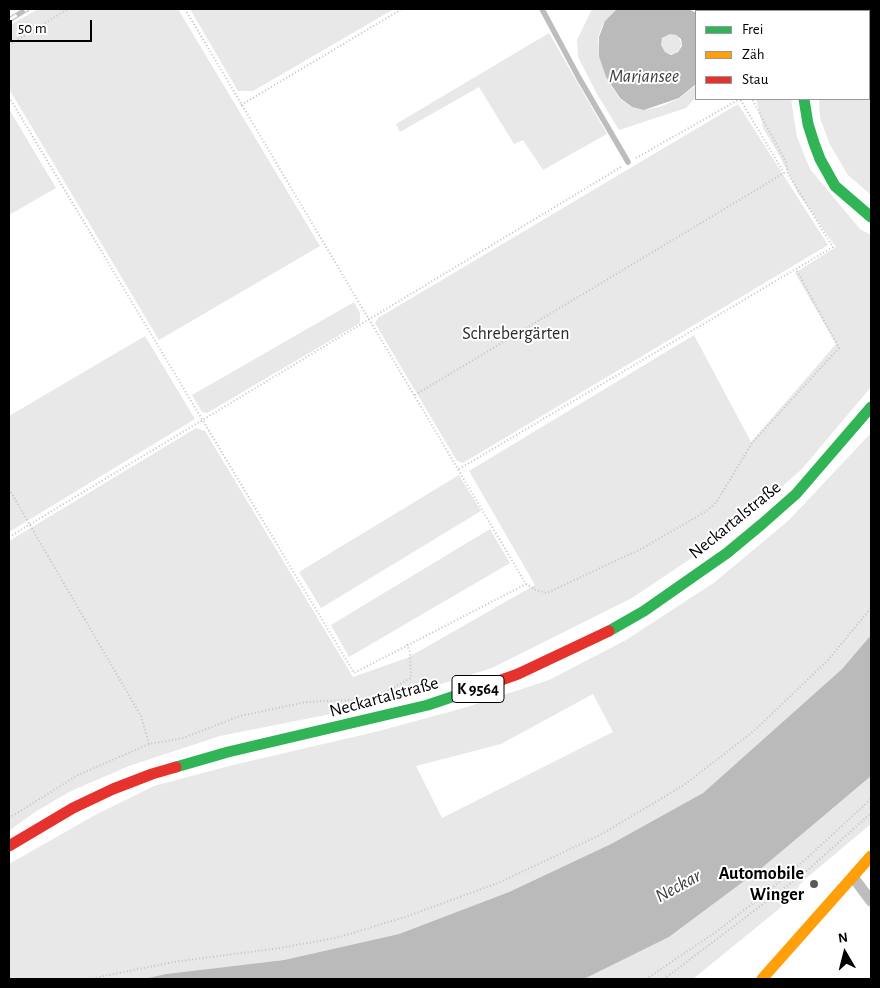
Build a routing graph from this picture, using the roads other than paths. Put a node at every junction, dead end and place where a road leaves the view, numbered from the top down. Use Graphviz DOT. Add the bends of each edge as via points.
graph roads {
  1 [pos="542,9"];
  2 [pos="804,100"];
  3 [pos="628,162"];
  4 [pos="871,217"];
  5 [pos="871,407"];
  6 [pos="9,846"];
  7 [pos="871,856"];
  8 [pos="853,877"];
  9 [pos="871,901"];
  10 [pos="762,979"];
  1 -- 3 [label="lane"];
  2 -- 4 [label="main road" via="814,143 835,186"];
  5 -- 6 [label="main road, Neckartalstraße / K 9564" via="796,494 734,547 644,611 599,636 518,674 446,700 228,752 152,774 81,804"];
  7 -- 8 [label="main road"];
  8 -- 9 [label="street"];
  8 -- 10 [label="main road"];
}
